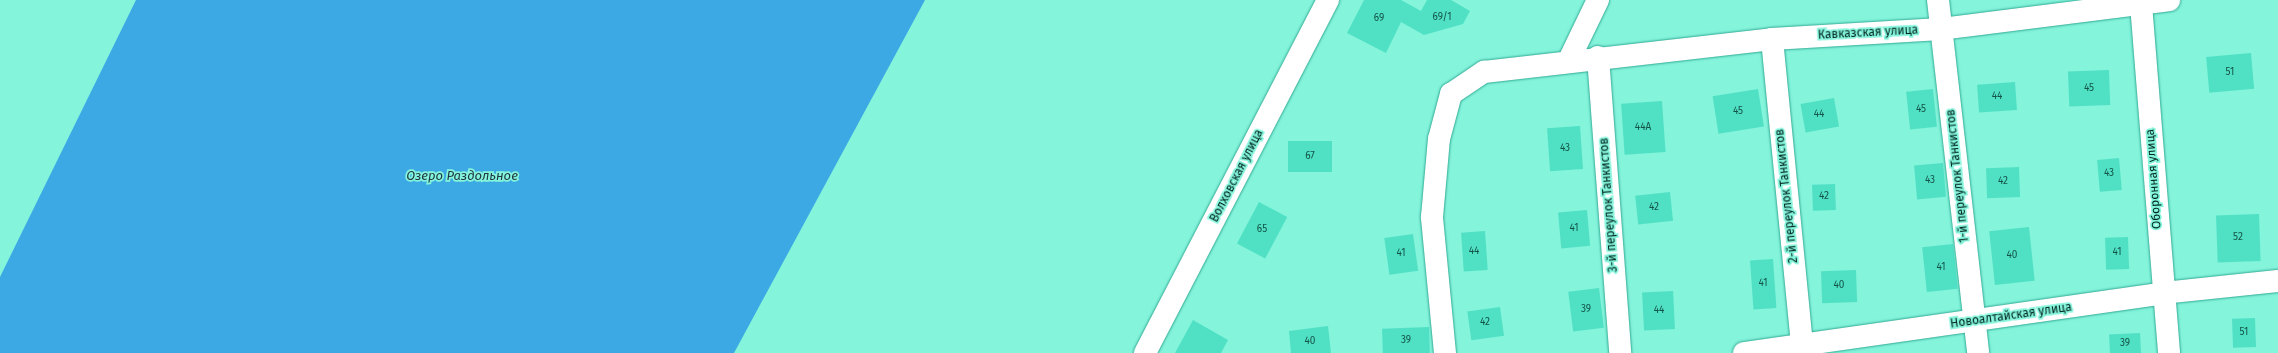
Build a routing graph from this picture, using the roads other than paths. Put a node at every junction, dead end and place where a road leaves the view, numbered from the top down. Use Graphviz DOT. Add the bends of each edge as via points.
graph roads {
  1 [pos="1328,0"];
  2 [pos="1598,0"];
  3 [pos="1938,0"];
  4 [pos="2169,0"];
  5 [pos="2141,4"];
  6 [pos="1941,29"];
  7 [pos="1772,39"];
  8 [pos="1598,57"];
  9 [pos="1568,62"];
  10 [pos="2278,281"];
  11 [pos="2163,293"];
  12 [pos="1974,321"];
  13 [pos="1802,350"];
  14 [pos="1146,353"];
  15 [pos="1445,353"];
  16 [pos="1620,353"];
  17 [pos="1744,353"];
  18 [pos="1978,353"];
  19 [pos="2169,353"];
  1 -- 14 [label="street, Волховская улица"];
  2 -- 9 [label="street"];
  3 -- 6 [label="street, 1-й переулок Танкистов"];
  4 -- 5 [label="street, Кавказская улица"];
  5 -- 6 [label="street, Кавказская улица"];
  5 -- 11 [label="street, Оборонная улица"];
  6 -- 7 [label="street, Кавказская улица"];
  6 -- 12 [label="street, 1-й переулок Танкистов"];
  7 -- 8 [label="street, Кавказская улица"];
  7 -- 13 [label="street, 2-й переулок Танкистов"];
  8 -- 9 [label="street, Кавказская улица"];
  8 -- 16 [label="street, 3-й переулок Танкистов"];
  9 -- 15 [label="street, Кавказская улица" via="1484,72 1451,94 1439,139 1432,217"];
  10 -- 11 [label="street, Новоалтайская улица"];
  11 -- 12 [label="street, Новоалтайская улица"];
  11 -- 19 [label="street, Оборонная улица"];
  12 -- 13 [label="street, Новоалтайская улица"];
  12 -- 18 [label="street, 1-й переулок Танкистов"];
  13 -- 17 [label="street, Новоалтайская улица"];
}
